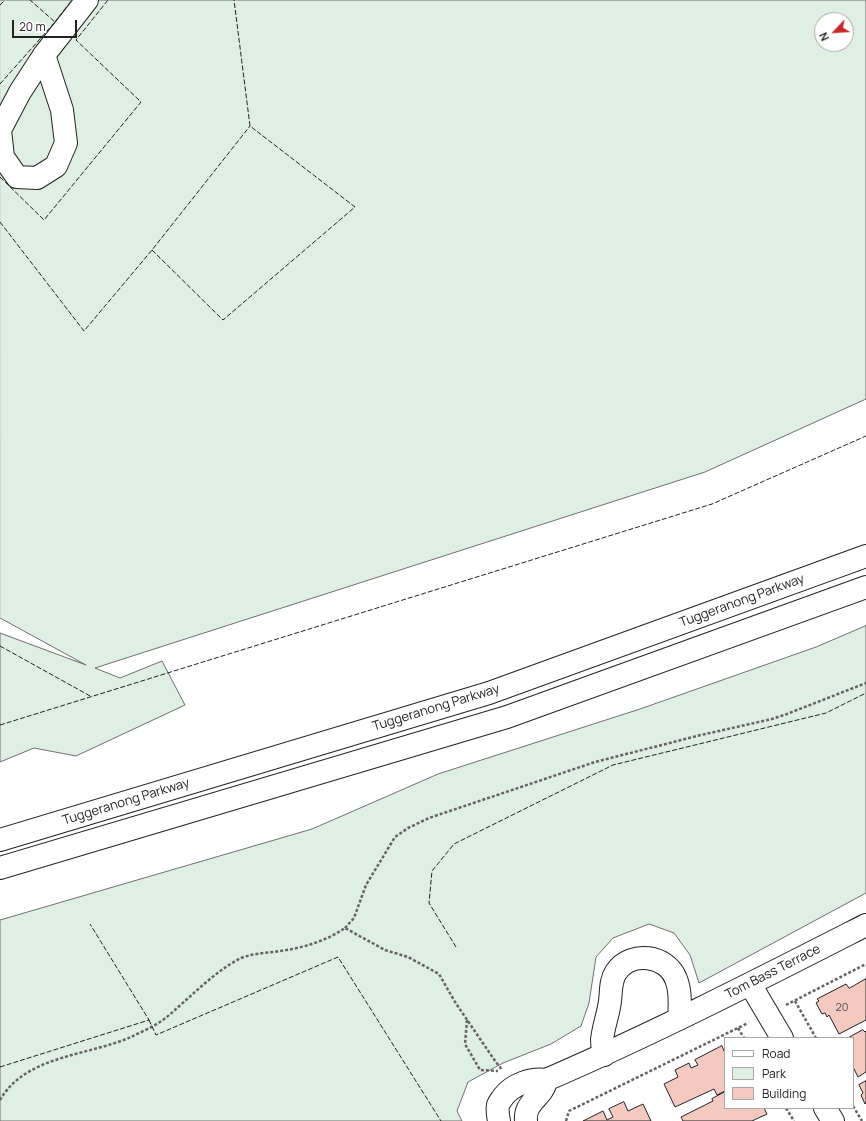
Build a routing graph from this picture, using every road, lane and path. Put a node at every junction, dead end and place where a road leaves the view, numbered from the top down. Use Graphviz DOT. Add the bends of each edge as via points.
graph roads {
  1 [pos="87,0"];
  2 [pos="44,55"];
  3 [pos="866,556"];
  4 [pos="866,587"];
  5 [pos="866,683"];
  6 [pos="0,840"];
  7 [pos="0,868"];
  8 [pos="866,926"];
  9 [pos="345,928"];
  10 [pos="866,964"];
  11 [pos="750,984"];
  12 [pos="795,1000"];
  13 [pos="767,1014"];
  14 [pos="679,1018"];
  15 [pos="467,1019"];
  16 [pos="738,1028"];
  17 [pos="743,1037"];
  18 [pos="781,1037"];
  19 [pos="815,1037"];
  20 [pos="604,1055"];
  21 [pos="546,1080"];
  22 [pos="0,1100"];
  23 [pos="854,1108"];
  24 [pos="787,1109"];
  25 [pos="826,1109"];
  26 [pos="499,1121"];
  27 [pos="526,1121"];
  28 [pos="566,1121"];
  29 [pos="794,1121"];
  30 [pos="833,1121"];
  31 [pos="862,1121"];
  1 -- 2 [label="main road"];
  2 -- 2 [label="main road" via="0,130 3,157 17,177 37,178 56,166 66,143 62,110"];
  3 -- 6 [label="main road, Tuggeranong Parkway" via="489,693"];
  4 -- 7 [label="main road, Tuggeranong Parkway" via="507,717"];
  5 -- 9 [label="path" via="780,717 595,762 408,828 395,837 366,885 354,918"];
  8 -- 11 [label="main road, Tom Bass Terrace"];
  9 -- 15 [label="path" via="385,950 408,957 440,974"];
  9 -- 22 [label="path" via="302,947 242,958 225,968 163,1020 115,1043 38,1067 14,1083"];
  10 -- 12 [label="path"];
  11 -- 13 [label="main road"];
  11 -- 14 [label="main road, Tom Bass Terrace"];
  12 -- 13 [label="path"];
  12 -- 19 [label="path"];
  13 -- 16 [label="path"];
  13 -- 18 [label="main road"];
  14 -- 20 [label="main road, Tom Bass Terrace"];
  14 -- 20 [label="main road" via="679,991 672,971 655,959 637,958 625,963 616,972 610,987 610,1006 602,1041"];
  15 -- 15 [label="path" via="493,1058 503,1071 480,1070 465,1044"];
  16 -- 17 [label="path"];
  16 -- 28 [label="path" via="569,1111"];
  20 -- 21 [label="main road, Tom Bass Terrace"];
  21 -- 26 [label="main road, Tom Bass Terrace" via="539,1079 514,1087 498,1104"];
  21 -- 27 [label="main road" via="542,1092 529,1106"];
  23 -- 31 [label="path"];
  24 -- 29 [label="path"];
  25 -- 30 [label="main road"];
}
